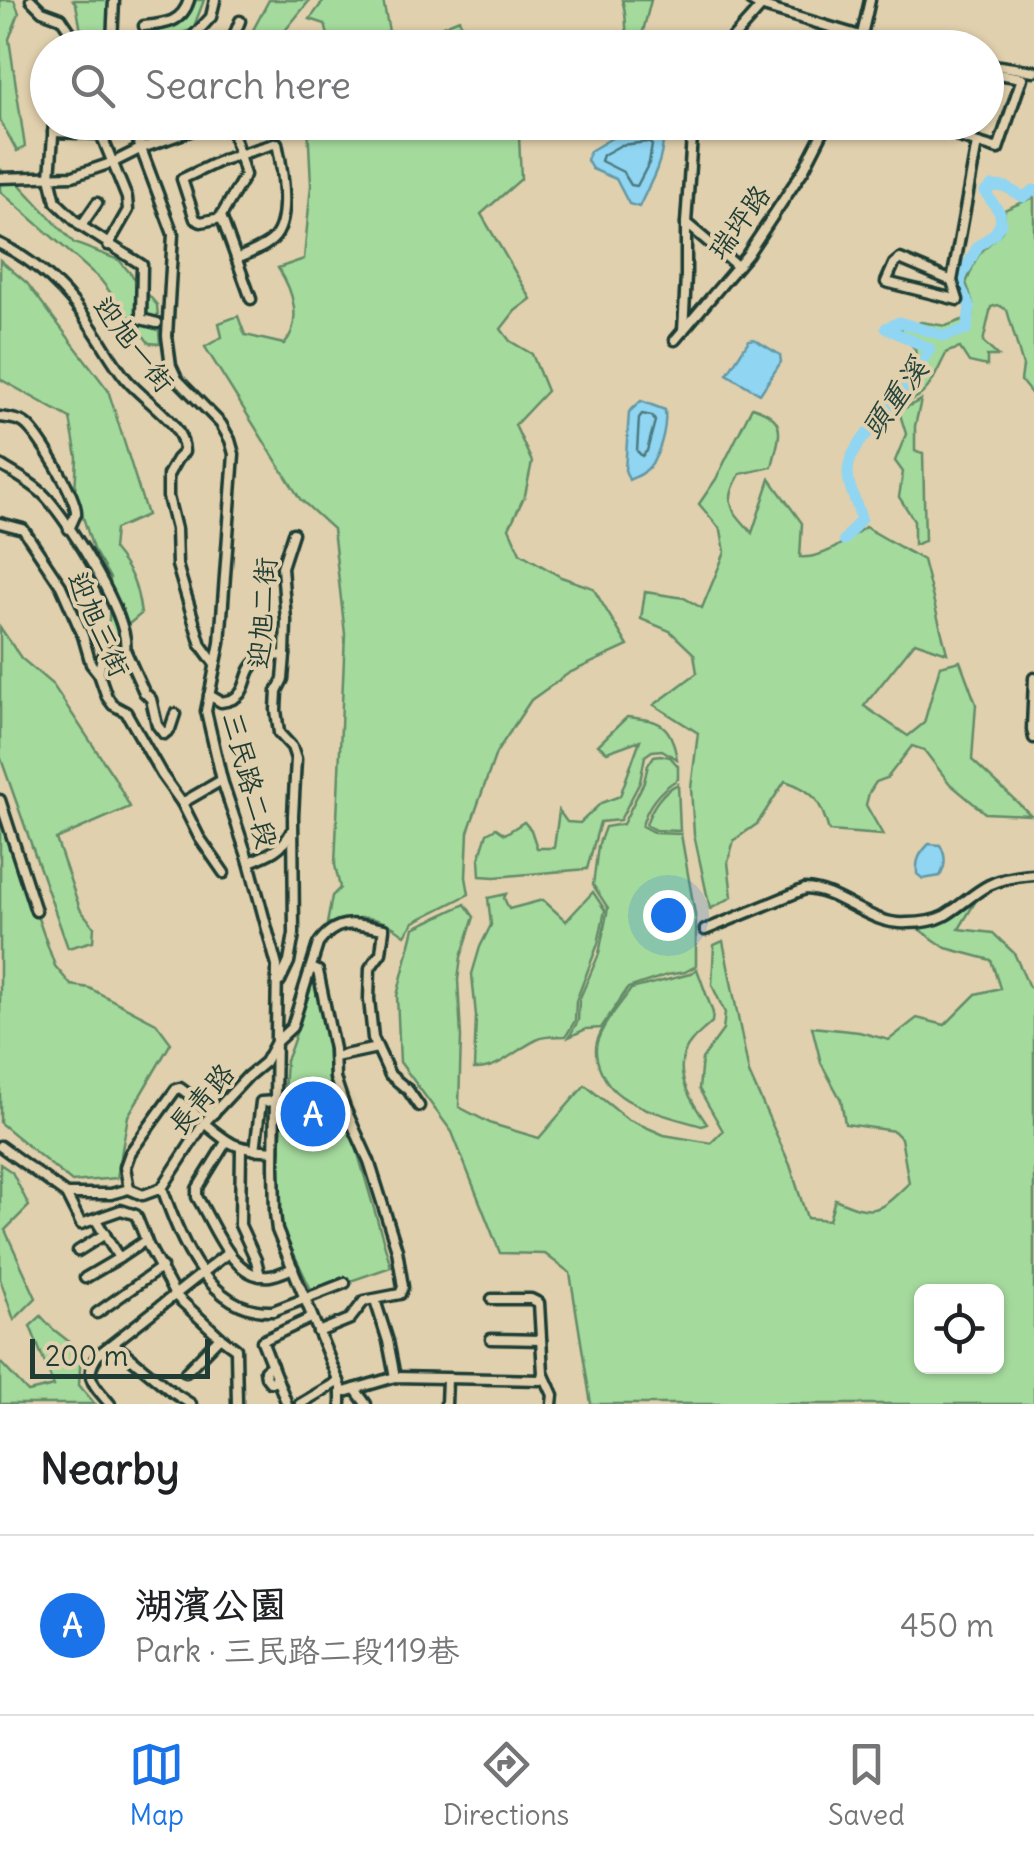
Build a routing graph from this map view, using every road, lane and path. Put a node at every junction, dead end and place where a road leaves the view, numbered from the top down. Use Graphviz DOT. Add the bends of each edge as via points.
graph roads {
  1 [pos="31,0"];
  2 [pos="114,0"];
  3 [pos="189,0"];
  4 [pos="215,0"];
  5 [pos="750,0"];
  6 [pos="870,0"];
  7 [pos="763,3"];
  8 [pos="240,21"];
  9 [pos="144,26"];
  10 [pos="69,30"];
  11 [pos="113,30"];
  12 [pos="199,30"];
  13 [pos="236,30"];
  14 [pos="740,30"];
  15 [pos="842,30"];
  16 [pos="864,30"];
  17 [pos="1004,67"];
  18 [pos="1034,71"];
  19 [pos="1004,75"];
  20 [pos="1004,131"];
  21 [pos="53,140"];
  22 [pos="104,140"];
  23 [pos="139,140"];
  24 [pos="164,140"];
  25 [pos="235,140"];
  26 [pos="692,140"];
  27 [pos="819,140"];
  28 [pos="968,140"];
  29 [pos="1001,140"];
  30 [pos="977,143"];
  31 [pos="142,148"];
  32 [pos="240,155"];
  33 [pos="114,162"];
  34 [pos="1,176"];
  35 [pos="50,177"];
  36 [pos="97,203"];
  37 [pos="221,218"];
  38 [pos="686,223"];
  39 [pos="81,226"];
  40 [pos="0,244"];
  41 [pos="108,245"];
  42 [pos="237,258"];
  43 [pos="736,266"];
  44 [pos="952,280"];
  45 [pos="250,299"];
  46 [pos="157,324"];
  47 [pos="683,331"];
  48 [pos="675,340"];
  49 [pos="0,417"];
  50 [pos="0,465"];
  51 [pos="0,524"];
  52 [pos="69,529"];
  53 [pos="293,532"];
  54 [pos="125,650"];
  55 [pos="284,655"];
  56 [pos="215,664"];
  57 [pos="99,674"];
  58 [pos="1034,678"];
  59 [pos="209,695"];
  60 [pos="175,714"];
  61 [pos="1034,738"];
  62 [pos="222,780"];
  63 [pos="0,800"];
  64 [pos="182,803"];
  65 [pos="293,828"];
  66 [pos="248,862"];
  67 [pos="224,873"];
  68 [pos="1034,875"];
  69 [pos="36,912"];
  70 [pos="705,930"];
  71 [pos="311,968"];
  72 [pos="277,986"];
  73 [pos="276,1042"];
  74 [pos="377,1048"];
  75 [pos="335,1057"];
  76 [pos="276,1100"];
  77 [pos="419,1106"];
  78 [pos="214,1113"];
  79 [pos="204,1123"];
  80 [pos="226,1142"];
  81 [pos="0,1146"];
  82 [pos="240,1148"];
  83 [pos="255,1150"];
  84 [pos="274,1151"];
  85 [pos="162,1188"];
  86 [pos="130,1189"];
  87 [pos="66,1194"];
  88 [pos="96,1220"];
  89 [pos="105,1234"];
  90 [pos="146,1240"];
  91 [pos="78,1251"];
  92 [pos="228,1254"];
  93 [pos="119,1258"];
  94 [pos="162,1268"];
  95 [pos="293,1268"];
  96 [pos="202,1274"];
  97 [pos="260,1276"];
  98 [pos="86,1278"];
  99 [pos="345,1284"];
  100 [pos="175,1295"];
  101 [pos="492,1299"];
  102 [pos="305,1300"];
  103 [pos="375,1300"];
  104 [pos="97,1313"];
  105 [pos="311,1318"];
  106 [pos="318,1332"];
  107 [pos="220,1337"];
  108 [pos="491,1339"];
  109 [pos="542,1340"];
  110 [pos="114,1344"];
  111 [pos="186,1372"];
  112 [pos="544,1373"];
  113 [pos="394,1377"];
  114 [pos="447,1379"];
  115 [pos="339,1381"];
  116 [pos="355,1389"];
  117 [pos="341,1394"];
  118 [pos="110,1404"];
  119 [pos="191,1404"];
  120 [pos="237,1404"];
  121 [pos="288,1404"];
  122 [pos="300,1404"];
  123 [pos="341,1404"];
  124 [pos="366,1404"];
  125 [pos="446,1404"];
  126 [pos="552,1404"];
  1 -- 10 [label="street"];
  2 -- 11 [label="street"];
  3 -- 9 [label="street" via="168,24"];
  4 -- 12 [label="street"];
  5 -- 7 [label="street"];
  6 -- 16 [label="street"];
  7 -- 14 [label="street"];
  7 -- 15 [label="street"];
  8 -- 13 [label="street"];
  17 -- 18 [label="street"];
  19 -- 20 [label="street" via="1022,78"];
  21 -- 35 [label="street"];
  22 -- 33 [label="street"];
  23 -- 31 [label="street, 三民路二段"];
  24 -- 31 [label="street"];
  25 -- 32 [label="street"];
  26 -- 38 [label="street"];
  27 -- 43 [label="street, 瑞坪路"];
  28 -- 30 [label="street"];
  29 -- 30 [label="street" via="998,149"];
  30 -- 44 [label="street"];
  31 -- 33 [label="street"];
  31 -- 56 [label="street, 三民路二段" via="173,234 171,366 221,424 234,454"];
  32 -- 37 [label="street" via="245,175"];
  32 -- 37 [label="street" via="182,178 195,218"];
  32 -- 42 [label="street" via="276,142 284,174 273,240"];
  33 -- 35 [label="street"];
  33 -- 41 [label="street" via="128,210"];
  34 -- 35 [label="street"];
  35 -- 39 [label="street" via="56,202"];
  36 -- 39 [label="street"];
  37 -- 42 [label="street"];
  38 -- 43 [label="street"];
  38 -- 47 [label="street"];
  39 -- 41 [label="street"];
  40 -- 56 [label="street, 迎旭一街" via="62,289 125,378 172,423 184,444 168,475 168,496 178,565 201,645"];
  41 -- 46 [label="street" via="142,265 141,319"];
  42 -- 45 [label="street"];
  43 -- 47 [label="street, 瑞坪路"];
  44 -- 44 [label="street" via="900,259 886,282 958,300"];
  47 -- 48 [label="street, 瑞坪路"];
  49 -- 52 [label="street" via="23,422 44,446 74,500"];
  50 -- 52 [label="street" via="44,494"];
  51 -- 57 [label="street, 迎旭三街" via="23,529 61,586"];
  52 -- 54 [label="street" via="113,599"];
  53 -- 55 [label="street, 迎旭二街" via="282,567"];
  54 -- 57 [label="street" via="103,654"];
  54 -- 60 [label="street" via="164,734"];
  55 -- 59 [label="street" via="253,665 238,696 220,702"];
  55 -- 65 [label="street, 迎旭二街" via="276,710 279,733 296,759"];
  56 -- 59 [label="street, 三民路二段"];
  57 -- 64 [label="street, 迎旭三街" via="107,697 126,712"];
  58 -- 61 [label="street"];
  59 -- 62 [label="street, 三民路二段" via="206,711"];
  62 -- 64 [label="street"];
  62 -- 66 [label="street, 三民路二段"];
  63 -- 69 [label="street"];
  64 -- 67 [label="street, 迎旭三街"];
  65 -- 66 [label="street" via="286,843"];
  65 -- 72 [label="street, 迎旭二街" via="294,934"];
  66 -- 72 [label="street, 三民路二段"];
  68 -- 70 [label="street" via="986,886 925,922 900,924 804,889"];
  71 -- 73 [label="street, 長青路" via="292,1027"];
  71 -- 74 [label="street, 長青路" via="318,944 334,928 384,929 382,953 370,968"];
  71 -- 75 [label="street" via="318,971"];
  72 -- 73 [label="street, 三民路二段"];
  73 -- 76 [label="street, 三民路二段"];
  73 -- 78 [label="street, 長青路"];
  74 -- 75 [label="street"];
  74 -- 77 [label="street" via="390,1075"];
  75 -- 103 [label="street" via="335,1078 397,1250 400,1294"];
  76 -- 83 [label="street" via="261,1102"];
  76 -- 84 [label="street, 三民路二段"];
  78 -- 79 [label="street, 長青路"];
  78 -- 86 [label="street" via="176,1089 130,1153"];
  79 -- 80 [label="street"];
  79 -- 85 [label="street, 長青路"];
  80 -- 82 [label="street"];
  80 -- 92 [label="street" via="197,1188"];
  81 -- 87 [label="street"];
  82 -- 83 [label="street"];
  82 -- 97 [label="street" via="240,1226"];
  83 -- 84 [label="street"];
  84 -- 95 [label="street, 三民路二段" via="274,1213"];
  85 -- 86 [label="street" via="143,1195"];
  85 -- 96 [label="street"];
  86 -- 87 [label="street"];
  87 -- 88 [label="street" via="81,1224"];
  88 -- 89 [label="street"];
  88 -- 90 [label="street" via="121,1210 136,1214"];
  89 -- 91 [label="street"];
  89 -- 93 [label="street"];
  90 -- 93 [label="street"];
  90 -- 94 [label="street"];
  92 -- 96 [label="street"];
  92 -- 97 [label="street"];
  93 -- 98 [label="street"];
  94 -- 100 [label="street"];
  94 -- 104 [label="street"];
  95 -- 97 [label="street"];
  95 -- 102 [label="street, 三民路二段"];
  96 -- 100 [label="street"];
  96 -- 102 [label="street" via="244,1308 274,1311"];
  99 -- 102 [label="street"];
  100 -- 107 [label="street"];
  100 -- 110 [label="street"];
  101 -- 109 [label="street" via="539,1303"];
  102 -- 105 [label="street, 三民路二段"];
  103 -- 106 [label="street" via="364,1301 350,1320"];
  103 -- 113 [label="street"];
  105 -- 106 [label="street, 三民路二段"];
  105 -- 121 [label="street" via="262,1341"];
  106 -- 115 [label="street, 三民路二段"];
  107 -- 111 [label="street"];
  107 -- 120 [label="street" via="236,1348"];
  108 -- 109 [label="street"];
  109 -- 112 [label="street"];
  110 -- 118 [label="street" via="89,1372"];
  110 -- 119 [label="street"];
  112 -- 114 [label="street" via="525,1381"];
  112 -- 126 [label="street"];
  113 -- 114 [label="street"];
  113 -- 116 [label="street"];
  114 -- 125 [label="street"];
  115 -- 117 [label="street, 三民路二段"];
  115 -- 122 [label="street"];
  116 -- 117 [label="street"];
  116 -- 124 [label="street"];
  117 -- 123 [label="street, 三民路二段"];
}
